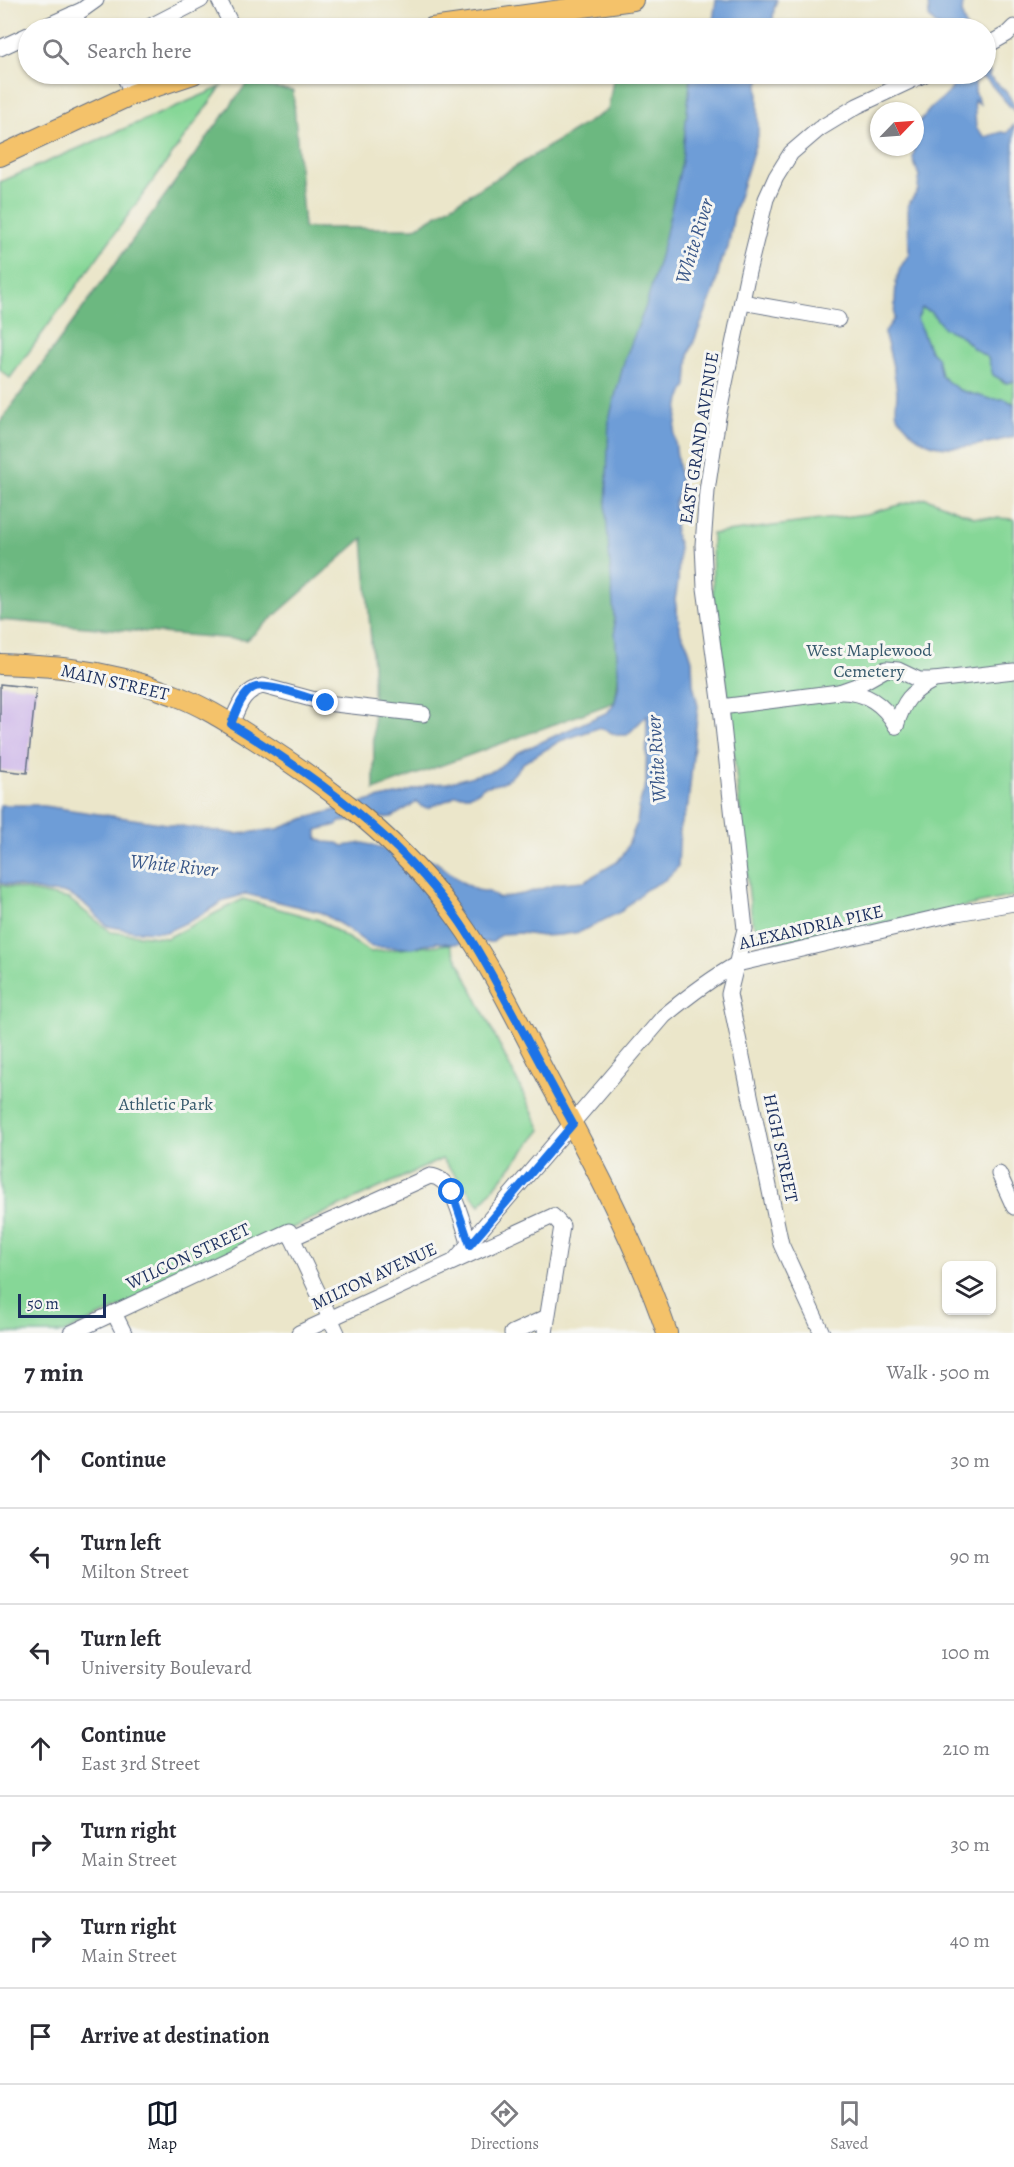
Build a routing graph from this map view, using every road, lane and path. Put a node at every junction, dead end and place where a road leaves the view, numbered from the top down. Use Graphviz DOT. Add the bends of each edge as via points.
graph roads {
  1 [pos="96,0"];
  2 [pos="201,0"];
  3 [pos="219,0"];
  4 [pos="633,0"];
  5 [pos="73,14"];
  6 [pos="64,18"];
  7 [pos="75,18"];
  8 [pos="166,18"];
  9 [pos="228,18"];
  10 [pos="502,18"];
  11 [pos="1014,27"];
  12 [pos="996,39"];
  13 [pos="18,40"];
  14 [pos="0,48"];
  15 [pos="128,84"];
  16 [pos="163,84"];
  17 [pos="904,84"];
  18 [pos="133,94"];
  19 [pos="0,156"];
  20 [pos="742,302"];
  21 [pos="838,318"];
  22 [pos="0,664"];
  23 [pos="1014,671"];
  24 [pos="934,680"];
  25 [pos="839,692"];
  26 [pos="721,707"];
  27 [pos="423,714"];
  28 [pos="231,724"];
  29 [pos="1014,903"];
  30 [pos="737,964"];
  31 [pos="573,1124"];
  32 [pos="999,1174"];
  33 [pos="1014,1207"];
  34 [pos="291,1234"];
  35 [pos="470,1245"];
  36 [pos="455,1260"];
  37 [pos="114,1313"];
  38 [pos="547,1317"];
  39 [pos="330,1318"];
  40 [pos="71,1333"];
  41 [pos="124,1333"];
  42 [pos="299,1333"];
  43 [pos="337,1333"];
  44 [pos="512,1333"];
  45 [pos="545,1333"];
  46 [pos="667,1333"];
  47 [pos="822,1333"];
  1 -- 5 [label="street"];
  2 -- 8 [label="street"];
  3 -- 9 [label="street"];
  4 -- 10 [label="main road"];
  5 -- 6 [label="street"];
  5 -- 7 [label="street"];
  11 -- 12 [label="street"];
  13 -- 14 [label="street"];
  15 -- 18 [label="street"];
  16 -- 18 [label="main road"];
  17 -- 20 [label="street, EAST GRAND AVENUE" via="819,129 791,153 766,198"];
  18 -- 19 [label="main road"];
  20 -- 21 [label="street"];
  20 -- 26 [label="street, EAST GRAND AVENUE" via="718,417 703,545"];
  22 -- 28 [label="main road, MAIN STREET" via="73,669 140,684 192,703"];
  23 -- 24 [label="street"];
  24 -- 25 [label="street" via="919,680 891,668"];
  24 -- 25 [label="street" via="917,689 902,706 896,726 879,704 852,691"];
  25 -- 26 [label="street"];
  26 -- 30 [label="street, EAST GRAND AVENUE" via="745,929"];
  27 -- 28 [label="street" via="326,703 263,686 253,688 242,699"];
  28 -- 31 [label="main road, MAIN STREET" via="298,766 352,807 408,858 457,917"];
  29 -- 30 [label="street, ALEXANDRIA PIKE"];
  30 -- 31 [label="street, ALEXANDRIA PIKE" via="664,1016"];
  30 -- 47 [label="street, HIGH STREET" via="729,994 782,1244"];
  31 -- 35 [label="street, ALEXANDRIA PIKE"];
  31 -- 46 [label="main road, MAIN STREET" via="650,1282"];
  32 -- 33 [label="street"];
  34 -- 35 [label="street, WILCON STREET" via="437,1176 452,1192"];
  34 -- 37 [label="street, WILCON STREET"];
  34 -- 39 [label="street"];
  35 -- 36 [label="street, ALEXANDRIA PIKE"];
  36 -- 38 [label="street, MILTON AVENUE" via="553,1216 562,1227"];
  36 -- 39 [label="street, MILTON AVENUE"];
  37 -- 40 [label="street, WILCON STREET"];
  37 -- 41 [label="street"];
  38 -- 44 [label="street"];
  38 -- 45 [label="street"];
  39 -- 42 [label="street, MILTON AVENUE"];
  39 -- 43 [label="street"];
}
